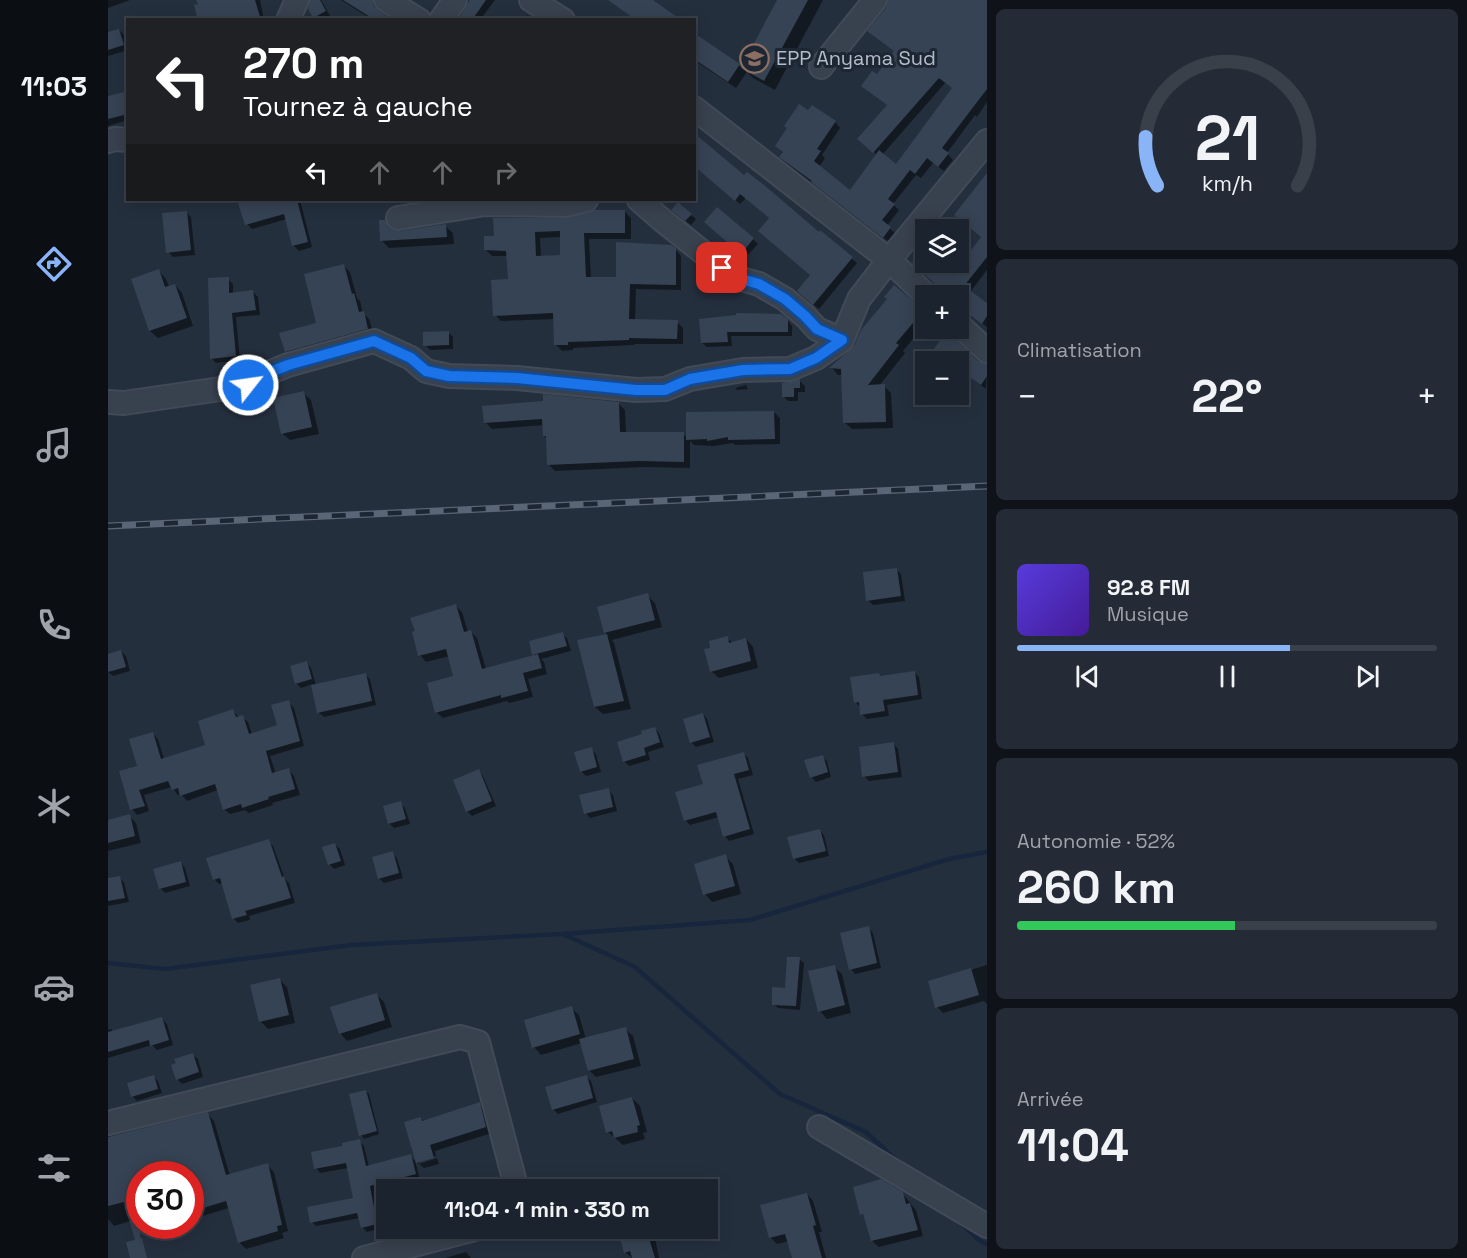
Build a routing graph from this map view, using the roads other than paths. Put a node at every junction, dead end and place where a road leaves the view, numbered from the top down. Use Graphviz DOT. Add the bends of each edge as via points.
graph roads {
  1 [pos="297,0"];
  2 [pos="386,0"];
  3 [pos="455,0"];
  4 [pos="531,0"];
  5 [pos="874,0"];
  6 [pos="289,18"];
  7 [pos="416,18"];
  8 [pos="442,18"];
  9 [pos="559,18"];
  10 [pos="821,67"];
  11 [pos="696,110"];
  12 [pos="126,140"];
  13 [pos="108,141"];
  14 [pos="987,141"];
  15 [pos="581,201"];
  16 [pos="640,201"];
  17 [pos="398,218"];
  18 [pos="889,260"];
  19 [pos="915,285"];
  20 [pos="969,334"];
  21 [pos="842,340"];
  22 [pos="987,351"];
  23 [pos="108,402"];
  24 [pos="108,1123"];
  25 [pos="819,1127"];
  26 [pos="514,1179"];
  27 [pos="987,1226"];
  28 [pos="439,1239"];
  29 [pos="376,1256"];
  1 -- 6 [label="street"];
  2 -- 7 [label="street"];
  3 -- 8 [label="street"];
  4 -- 9 [label="street"];
  5 -- 10 [label="street"];
  11 -- 18 [label="street"];
  12 -- 13 [label="street"];
  14 -- 18 [label="street"];
  15 -- 17 [label="street" via="485,204"];
  16 -- 21 [label="street" via="734,277 759,284 785,299 817,329"];
  18 -- 19 [label="street"];
  18 -- 21 [label="street" via="859,299"];
  20 -- 22 [label="street"];
  21 -- 23 [label="street" via="816,358 790,369 743,370 690,379 665,390 449,376 426,371 411,358 374,341 288,365 248,385"];
  24 -- 26 [label="street" via="460,1037 478,1042"];
  25 -- 27 [label="street"];
  28 -- 29 [label="street"];
}
